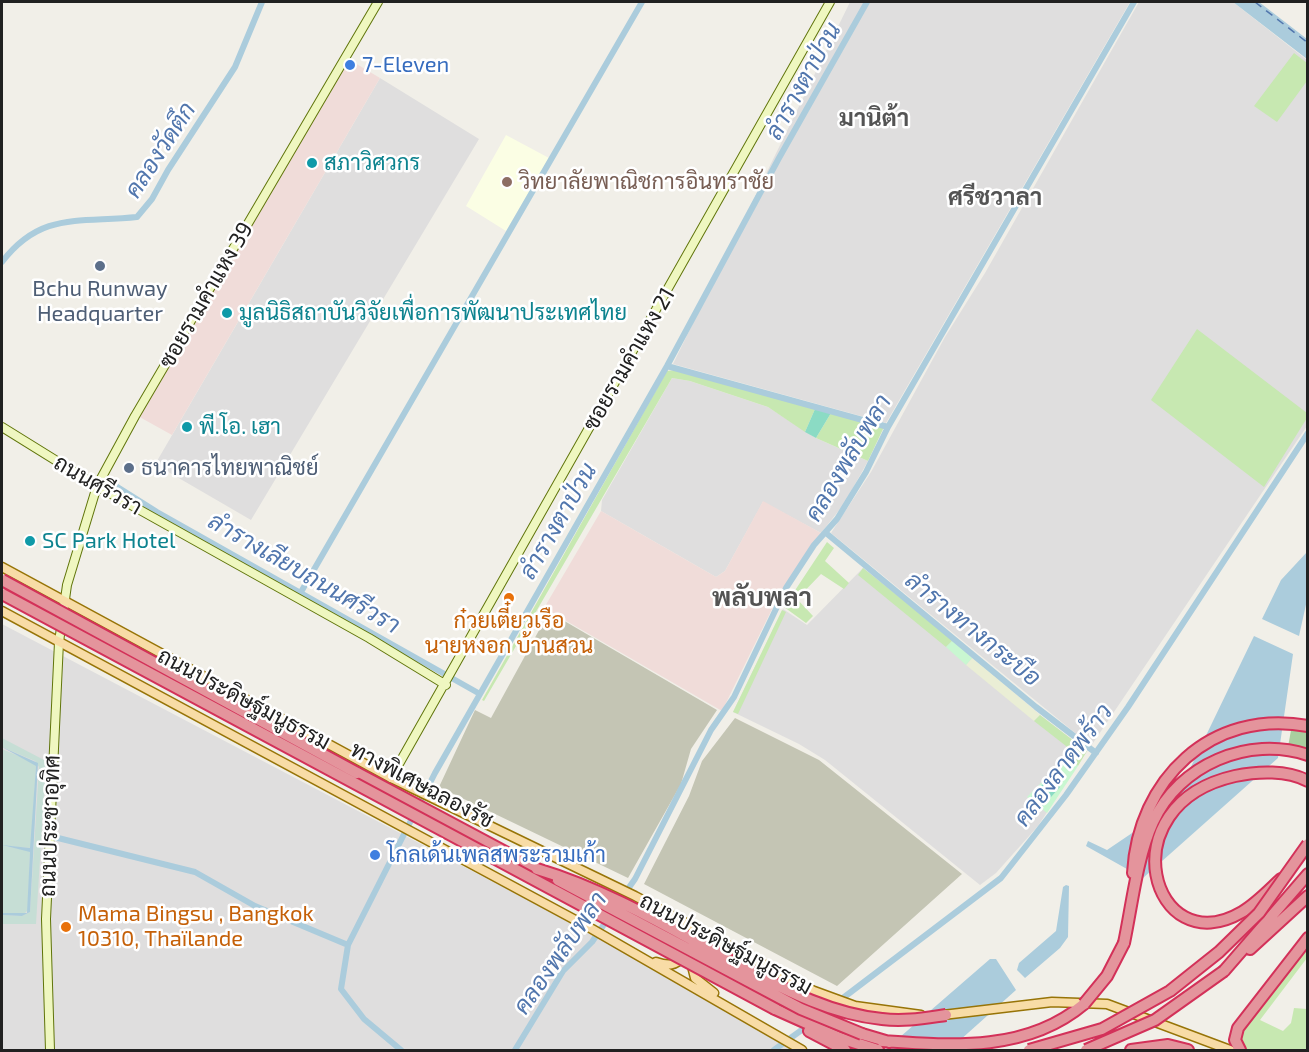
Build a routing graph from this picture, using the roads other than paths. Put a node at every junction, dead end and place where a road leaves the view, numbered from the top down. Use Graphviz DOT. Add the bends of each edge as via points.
graph roads {
  1 [pos="378,2"];
  2 [pos="831,2"];
  3 [pos="2,427"];
  4 [pos="97,486"];
  5 [pos="2,567"];
  6 [pos="19,576"];
  7 [pos="2,580"];
  8 [pos="2,594"];
  9 [pos="64,602"];
  10 [pos="2,611"];
  11 [pos="118,632"];
  12 [pos="59,642"];
  13 [pos="101,665"];
  14 [pos="447,683"];
  15 [pos="1308,726"];
  16 [pos="1308,755"];
  17 [pos="391,778"];
  18 [pos="1308,781"];
  19 [pos="1308,844"];
  20 [pos="537,869"];
  21 [pos="1308,873"];
  22 [pos="1282,878"];
  23 [pos="1308,896"];
  24 [pos="644,901"];
  25 [pos="1132,906"];
  26 [pos="1308,938"];
  27 [pos="634,953"];
  28 [pos="753,959"];
  29 [pos="1224,971"];
  30 [pos="775,1009"];
  31 [pos="735,1010"];
  32 [pos="946,1015"];
  33 [pos="880,1046"];
  34 [pos="50,1050"];
  35 [pos="802,1050"];
  36 [pos="845,1050"];
  37 [pos="930,1050"];
  38 [pos="1029,1050"];
  39 [pos="1086,1050"];
  40 [pos="1131,1050"];
  41 [pos="1188,1050"];
  42 [pos="1230,1050"];
  43 [pos="1240,1050"];
  1 -- 4 [label="street, ซอยรามคำแหง 39"];
  2 -- 14 [label="street, ซอยรามคำแหง 21"];
  3 -- 4 [label="street, ถนนศรีวรา"];
  4 -- 9 [label="street, ซอยรามคำแหง 39"];
  4 -- 14 [label="street, ถนนศรีวรา"];
  5 -- 6 [label="main road, ถนนประดิษฐ์มนูธรรม"];
  6 -- 9 [label="main road, ถนนประดิษฐ์มนูธรรม"];
  6 -- 10 [label="main road" via="27,586 28,601 20,609"];
  7 -- 20 [label="highway, ทางพิเศษฉลองรัช, bridge"];
  8 -- 30 [label="highway, ทางพิเศษฉลองรัช, bridge"];
  9 -- 11 [label="main road, ถนนประดิษฐ์มนูธรรม"];
  9 -- 12 [label="street, ถนนประชาอุทิศ"];
  10 -- 12 [label="main road, ถนนประดิษฐ์มนูธรรม"];
  11 -- 13 [label="main road" via="99,635 94,645"];
  11 -- 17 [label="main road, ถนนประดิษฐ์มนูธรรม"];
  12 -- 13 [label="main road, ถนนประดิษฐ์มนูธรรม"];
  12 -- 34 [label="street, ถนนประชาอุทิศ" via="46,919"];
  13 -- 27 [label="main road, ถนนประดิษฐ์มนูธรรม"];
  14 -- 17 [label="street, ซอยรามคำแหง 21"];
  15 -- 25 [label="highway" via="1276,724 1239,729 1207,741 1179,764 1147,811 1134,861"];
  16 -- 25 [label="highway" via="1293,750 1250,750 1212,762 1181,783 1146,838"];
  17 -- 24 [label="main road, ถนนประดิษฐ์มนูธรรม"];
  18 -- 22 [label="highway" via="1268,772 1245,773 1208,785 1179,806 1157,839 1154,867 1158,885 1176,911 1200,921 1215,921 1244,912"];
  19 -- 22 [label="highway, bridge"];
  20 -- 32 [label="highway, bridge" via="582,884 825,1006 893,1020"];
  20 -- 33 [label="highway, ทางพิเศษฉลองรัช, bridge" via="801,1009"];
  21 -- 29 [label="highway"];
  22 -- 38 [label="highway, bridge" via="1259,913 1170,992 1102,1029"];
  23 -- 29 [label="highway"];
  24 -- 27 [label="main road" via="684,932 687,946 683,958 670,965"];
  24 -- 28 [label="main road, ถนนประดิษฐ์มนูธรรม"];
  25 -- 33 [label="highway, bridge" via="1124,943 1107,976 1084,1004 1059,1023 1023,1038 984,1045"];
  26 -- 43 [label="highway" via="1238,1028 1235,1040"];
  27 -- 31 [label="main road, ถนนประดิษฐ์มนูธรรม"];
  28 -- 31 [label="main road" via="707,944 698,948 692,958 695,978"];
  28 -- 32 [label="main road, ถนนประดิษฐ์มนูธรรม, bridge" via="814,991 855,1006 894,1013"];
  29 -- 39 [label="highway, bridge" via="1155,1020"];
  30 -- 33 [label="highway, ทางพิเศษฉลองรัช" via="840,1038"];
  30 -- 36 [label="highway"];
  31 -- 35 [label="main road, ถนนประดิษฐ์มนูธรรม"];
  32 -- 42 [label="main road, ถนนประดิษฐ์มนูธรรม" via="1052,1002 1107,1004"];
  33 -- 37 [label="highway, ทางพิเศษฉลองรัช"];
  40 -- 41 [label="highway" via="1168,1046"];
}
